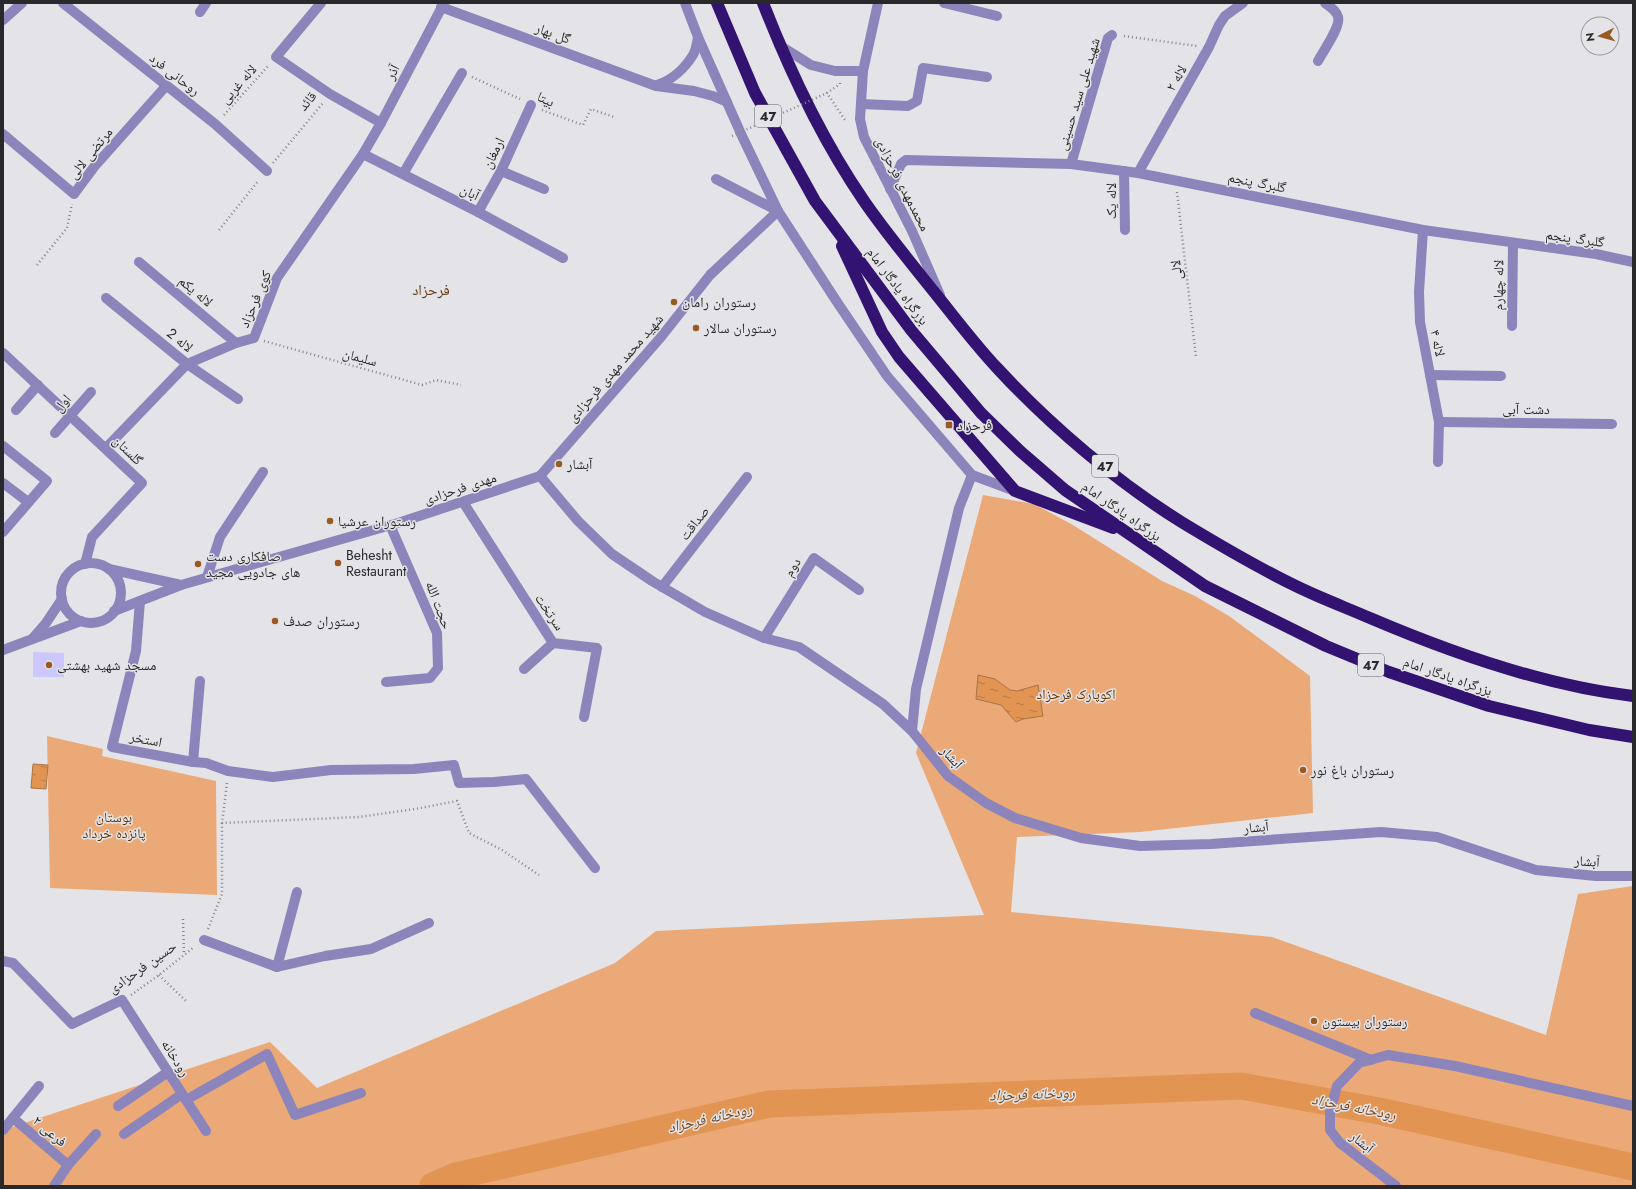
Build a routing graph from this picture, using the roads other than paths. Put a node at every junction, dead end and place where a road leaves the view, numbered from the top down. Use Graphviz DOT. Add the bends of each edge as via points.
graph roads {
  1 [pos="22,3"];
  2 [pos="63,3"];
  3 [pos="206,3"];
  4 [pos="321,3"];
  5 [pos="685,3"];
  6 [pos="716,3"];
  7 [pos="763,3"];
  8 [pos="878,3"];
  9 [pos="944,3"];
  10 [pos="1243,3"];
  11 [pos="1325,3"];
  12 [pos="442,5"];
  13 [pos="968,6"];
  14 [pos="200,12"];
  15 [pos="997,16"];
  16 [pos="3,20"];
  17 [pos="1112,35"];
  18 [pos="698,37"];
  19 [pos="779,45"];
  20 [pos="1318,61"];
  21 [pos="862,71"];
  22 [pos="462,73"];
  23 [pos="987,77"];
  24 [pos="166,86"];
  25 [pos="656,86"];
  26 [pos="727,102"];
  27 [pos="861,104"];
  28 [pos="531,105"];
  29 [pos="381,123"];
  30 [pos="3,134"];
  31 [pos="363,154"];
  32 [pos="1071,164"];
  33 [pos="267,171"];
  34 [pos="501,171"];
  35 [pos="1124,171"];
  36 [pos="1138,173"];
  37 [pos="403,174"];
  38 [pos="716,179"];
  39 [pos="544,189"];
  40 [pos="890,189"];
  41 [pos="778,211"];
  42 [pos="478,212"];
  43 [pos="831,222"];
  44 [pos="1125,230"];
  45 [pos="1422,230"];
  46 [pos="1513,243"];
  47 [pos="562,258"];
  48 [pos="139,262"];
  49 [pos="1633,262"];
  50 [pos="106,298"];
  51 [pos="944,304"];
  52 [pos="1512,326"];
  53 [pos="236,343"];
  54 [pos="3,353"];
  55 [pos="187,364"];
  56 [pos="1430,375"];
  57 [pos="1500,376"];
  58 [pos="38,386"];
  59 [pos="91,392"];
  60 [pos="238,399"];
  61 [pos="16,410"];
  62 [pos="69,416"];
  63 [pos="1439,422"];
  64 [pos="1612,424"];
  65 [pos="55,433"];
  66 [pos="3,446"];
  67 [pos="106,448"];
  68 [pos="1438,462"];
  69 [pos="263,472"];
  70 [pos="972,475"];
  71 [pos="540,476"];
  72 [pos="747,477"];
  73 [pos="3,483"];
  74 [pos="1015,491"];
  75 [pos="28,502"];
  76 [pos="463,502"];
  77 [pos="390,526"];
  78 [pos="4,530"];
  79 [pos="1131,535"];
  80 [pos="85,564"];
  81 [pos="109,569"];
  82 [pos="207,578"];
  83 [pos="181,584"];
  84 [pos="662,587"];
  85 [pos="859,590"];
  86 [pos="62,599"];
  87 [pos="140,601"];
  88 [pos="114,611"];
  89 [pos="80,621"];
  90 [pos="764,638"];
  91 [pos="30,641"];
  92 [pos="553,643"];
  93 [pos="3,650"];
  94 [pos="524,669"];
  95 [pos="200,681"];
  96 [pos="386,682"];
  97 [pos="1633,696"];
  98 [pos="584,717"];
  99 [pos="912,730"];
  100 [pos="1633,737"];
  101 [pos="193,762"];
  102 [pos="595,868"];
  103 [pos="1633,876"];
  104 [pos="296,892"];
  105 [pos="429,923"];
  106 [pos="204,940"];
  107 [pos="3,961"];
  108 [pos="277,967"];
  109 [pos="122,1000"];
  110 [pos="1255,1013"];
  111 [pos="1371,1060"];
  112 [pos="168,1072"];
  113 [pos="39,1086"];
  114 [pos="361,1093"];
  115 [pos="184,1097"];
  116 [pos="118,1106"];
  117 [pos="1633,1106"];
  118 [pos="13,1118"];
  119 [pos="3,1130"];
  120 [pos="206,1131"];
  121 [pos="96,1134"];
  122 [pos="124,1134"];
  123 [pos="68,1165"];
  124 [pos="54,1186"];
  125 [pos="1396,1186"];
  1 -- 16 [label="street"];
  2 -- 24 [label="street, روحانی فرد"];
  3 -- 14 [label="street"];
  4 -- 29 [label="street, قائد" via="276,57 330,94"];
  5 -- 18 [label="street"];
  6 -- 43 [label="highway, بزرگراه یادگار امام / 47" via="755,93 815,201"];
  7 -- 19 [label="highway, بزرگراه یادگار امام / 47"];
  8 -- 21 [label="street, محمدمهدی فرحزادی"];
  9 -- 13 [label="street"];
  10 -- 36 [label="street, لاله ۲" via="1225,16 1219,24 1209,47"];
  11 -- 20 [label="street" via="1336,13 1339,21"];
  12 -- 25 [label="street, گل بهار"];
  12 -- 29 [label="street, آذر"];
  13 -- 15 [label="street"];
  17 -- 32 [label="street, شهید علی سید حسینی" via="1108,38"];
  18 -- 25 [label="street" via="694,54 685,65 668,81"];
  18 -- 26 [label="street"];
  19 -- 21 [label="street" via="811,65 836,71"];
  19 -- 51 [label="highway, بزرگراه یادگار امام / 47" via="845,171 895,243"];
  21 -- 27 [label="street, محمدمهدی فرحزادی"];
  22 -- 37 [label="street"];
  23 -- 27 [label="street" via="923,68 917,101 912,104"];
  24 -- 30 [label="street, مرتضی لالی" via="94,167 74,194"];
  24 -- 33 [label="street, روحانی فرد" via="215,124"];
  25 -- 26 [label="street, گل بهار" via="694,91"];
  26 -- 41 [label="street"];
  27 -- 40 [label="street, محمدمهدی فرحزادی" via="860,119 864,137"];
  28 -- 34 [label="street, ارمغان"];
  29 -- 31 [label="street, آذر"];
  31 -- 37 [label="street, آبان"];
  31 -- 53 [label="street, کوی فرحزاد" via="277,278 254,338"];
  32 -- 35 [label="street, گلبرگ پنجم"];
  32 -- 40 [label="street, گلبرگ پنجم" via="906,160 901,164"];
  34 -- 39 [label="street"];
  34 -- 42 [label="street, ارمغان"];
  35 -- 36 [label="street, گلبرگ پنجم"];
  35 -- 44 [label="street, لاله یک"];
  36 -- 45 [label="street, گلبرگ پنجم"];
  37 -- 42 [label="street, آبان"];
  38 -- 41 [label="street"];
  40 -- 51 [label="street, محمدمهدی فرحزادی" via="912,231"];
  41 -- 70 [label="street" via="887,376"];
  41 -- 71 [label="street, شهید محمد مهدی فرحزادی" via="710,275 661,337"];
  42 -- 47 [label="street, آبان"];
  43 -- 74 [label="highway" via="882,332 899,357"];
  43 -- 79 [label="highway, بزرگراه یادگار امام / 47" via="911,330 981,412 1020,451 1065,490"];
  45 -- 46 [label="street, گلبرگ پنجم"];
  45 -- 56 [label="street, لاله ۴" via="1420,322"];
  46 -- 49 [label="street, گلبرگ پنجم" via="1596,254"];
  46 -- 52 [label="street, لاله چهارم"];
  48 -- 53 [label="street, لاله یکم"];
  50 -- 55 [label="street, لاله 2"];
  51 -- 97 [label="highway, بزرگراه یادگار امام / 47" via="997,368 1035,407 1076,442 1120,479 1181,522 1240,556 1301,589 1404,633 1553,682"];
  53 -- 55 [label="street, کوی فرحزاد"];
  54 -- 58 [label="street, گلستان"];
  55 -- 60 [label="street, لاله 2"];
  55 -- 67 [label="street, کوی فرحزاد"];
  56 -- 57 [label="street"];
  56 -- 63 [label="street, لاله ۴"];
  58 -- 61 [label="street"];
  58 -- 62 [label="street, گلستان"];
  59 -- 62 [label="street, اول"];
  62 -- 65 [label="street, اول"];
  62 -- 67 [label="street, گلستان"];
  63 -- 64 [label="street, دشت آبی"];
  63 -- 68 [label="street, لاله ۴"];
  66 -- 75 [label="street" via="47,481"];
  67 -- 80 [label="street, گلستان" via="142,483 92,537"];
  69 -- 82 [label="street" via="220,537"];
  70 -- 74 [label="street"];
  70 -- 99 [label="street" via="959,508 916,689"];
  71 -- 76 [label="street, مهدی فرحزادی"];
  71 -- 84 [label="street, آبشار" via="578,521 612,554"];
  72 -- 84 [label="street, صداقت"];
  73 -- 75 [label="street"];
  74 -- 79 [label="highway"];
  75 -- 78 [label="street"];
  76 -- 77 [label="street, مهدی فرحزادی"];
  76 -- 92 [label="street, سرتخت"];
  77 -- 82 [label="street, مهدی فرحزادی"];
  77 -- 96 [label="street, حجت الله" via="437,633 438,668 430,678"];
  79 -- 100 [label="highway, بزرگراه یادگار امام / 47" via="1205,586 1326,646 1382,669 1489,706 1589,730"];
  80 -- 81 [label="street" via="93,563"];
  80 -- 86 [label="street" via="76,567 66,577 61,590"];
  81 -- 83 [label="street"];
  81 -- 88 [label="street" via="119,585 119,603"];
  82 -- 83 [label="street, مهدی فرحزادی"];
  83 -- 87 [label="street, مهدی فرحزادی"];
  84 -- 90 [label="street, آبشار" via="705,612"];
  85 -- 90 [label="street, دوم" via="814,558"];
  86 -- 89 [label="street" via="65,608"];
  86 -- 91 [label="street"];
  87 -- 88 [label="street, مهدی فرحزادی"];
  87 -- 101 [label="street, استخر" via="136,651 112,747"];
  88 -- 89 [label="street" via="108,618 99,622"];
  89 -- 91 [label="street"];
  90 -- 99 [label="street, آبشار" via="799,647 883,704"];
  91 -- 93 [label="street"];
  92 -- 94 [label="street"];
  92 -- 98 [label="street, سرتخت" via="597,648"];
  95 -- 101 [label="street"];
  99 -- 103 [label="street, آبشار" via="948,776 986,803 1015,818 1081,838 1140,846 1211,844 1381,832 1437,837 1536,870 1596,876"];
  101 -- 102 [label="street" via="206,763 228,771 273,777 331,770 414,769 454,765 459,783 526,779"];
  104 -- 108 [label="street"];
  105 -- 108 [label="street" via="371,949"];
  106 -- 108 [label="street"];
  107 -- 109 [label="street, حسین فرحزادی" via="13,963 72,1024"];
  109 -- 112 [label="street, رودخانه"];
  110 -- 111 [label="street"];
  111 -- 117 [label="street, آبشار" via="1388,1055 1455,1066"];
  111 -- 125 [label="street, آبشار" via="1359,1063 1337,1086 1330,1112 1330,1130 1340,1143"];
  112 -- 115 [label="street, رودخانه"];
  112 -- 116 [label="street"];
  113 -- 118 [label="street"];
  114 -- 115 [label="street" via="295,1114 267,1054"];
  115 -- 120 [label="street, رودخانه"];
  115 -- 122 [label="street"];
  118 -- 119 [label="street"];
  118 -- 123 [label="street, فرعی ۲"];
  121 -- 123 [label="street"];
  123 -- 124 [label="street"];
}
